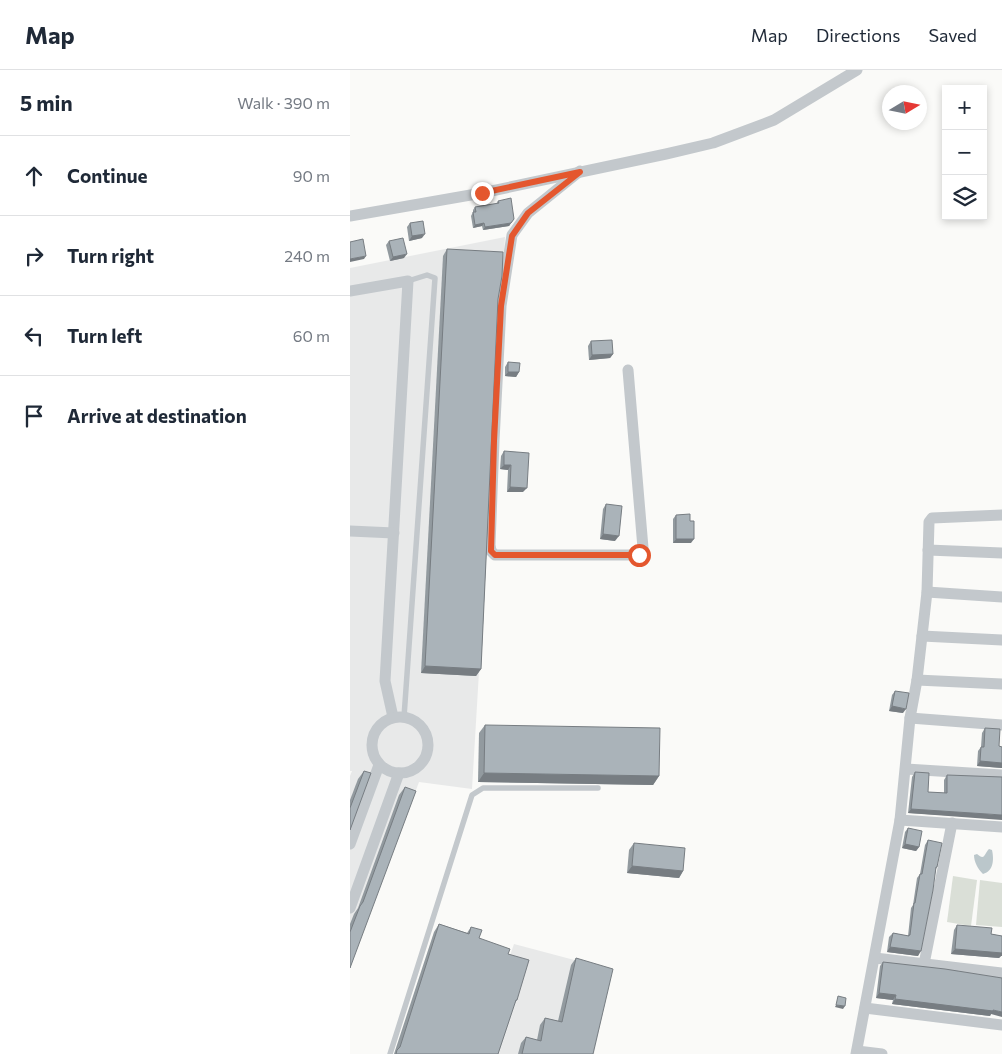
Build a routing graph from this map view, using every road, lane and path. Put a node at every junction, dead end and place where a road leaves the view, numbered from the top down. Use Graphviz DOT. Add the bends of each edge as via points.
graph roads {
  1 [pos="857,70"];
  2 [pos="580,172"];
  3 [pos="350,216"];
  4 [pos="408,281"];
  5 [pos="350,291"];
  6 [pos="628,370"];
  7 [pos="1002,515"];
  8 [pos="350,531"];
  9 [pos="394,533"];
  10 [pos="928,550"];
  11 [pos="1002,554"];
  12 [pos="927,592"];
  13 [pos="1002,597"];
  14 [pos="922,636"];
  15 [pos="1002,640"];
  16 [pos="917,680"];
  17 [pos="1002,684"];
  18 [pos="398,717"];
  19 [pos="910,718"];
  20 [pos="1002,724"];
  21 [pos="379,765"];
  22 [pos="906,769"];
  23 [pos="400,773"];
  24 [pos="1002,775"];
  25 [pos="598,788"];
  26 [pos="900,820"];
  27 [pos="952,823"];
  28 [pos="1002,827"];
  29 [pos="350,844"];
  30 [pos="354,885"];
  31 [pos="350,908"];
  32 [pos="875,958"];
  33 [pos="924,964"];
  34 [pos="1002,973"];
  35 [pos="864,1008"];
  36 [pos="1002,1025"];
  37 [pos="856,1052"];
  38 [pos="390,1054"];
  39 [pos="882,1054"];
  1 -- 2 [label="street" via="774,120 713,143"];
  2 -- 3 [label="street"];
  2 -- 6 [label="street" via="528,213 512,236 501,306 490,545 495,555 639,555 643,548"];
  4 -- 5 [label="street"];
  4 -- 9 [label="street"];
  4 -- 18 [label="lane" via="427,275 435,278"];
  7 -- 10 [label="street" via="932,518"];
  8 -- 9 [label="street"];
  9 -- 18 [label="street" via="385,681"];
  10 -- 11 [label="street"];
  10 -- 12 [label="street"];
  12 -- 13 [label="street"];
  12 -- 14 [label="street"];
  14 -- 15 [label="street"];
  14 -- 16 [label="street"];
  16 -- 17 [label="street"];
  16 -- 19 [label="street"];
  18 -- 21 [label="street" via="380,724 373,737 372,752"];
  18 -- 23 [label="street" via="418,723 427,736 428,751 421,765 408,773"];
  19 -- 20 [label="street"];
  19 -- 22 [label="street"];
  21 -- 23 [label="street" via="392,773"];
  21 -- 29 [label="street"];
  22 -- 24 [label="street"];
  22 -- 26 [label="street"];
  23 -- 30 [label="street"];
  25 -- 38 [label="lane" via="483,788 472,795"];
  26 -- 27 [label="street"];
  26 -- 32 [label="street"];
  27 -- 28 [label="street"];
  27 -- 33 [label="street"];
  30 -- 31 [label="street"];
  32 -- 33 [label="street"];
  32 -- 35 [label="street"];
  33 -- 34 [label="street"];
  35 -- 36 [label="street"];
  35 -- 37 [label="street"];
  37 -- 39 [label="street"];
}
